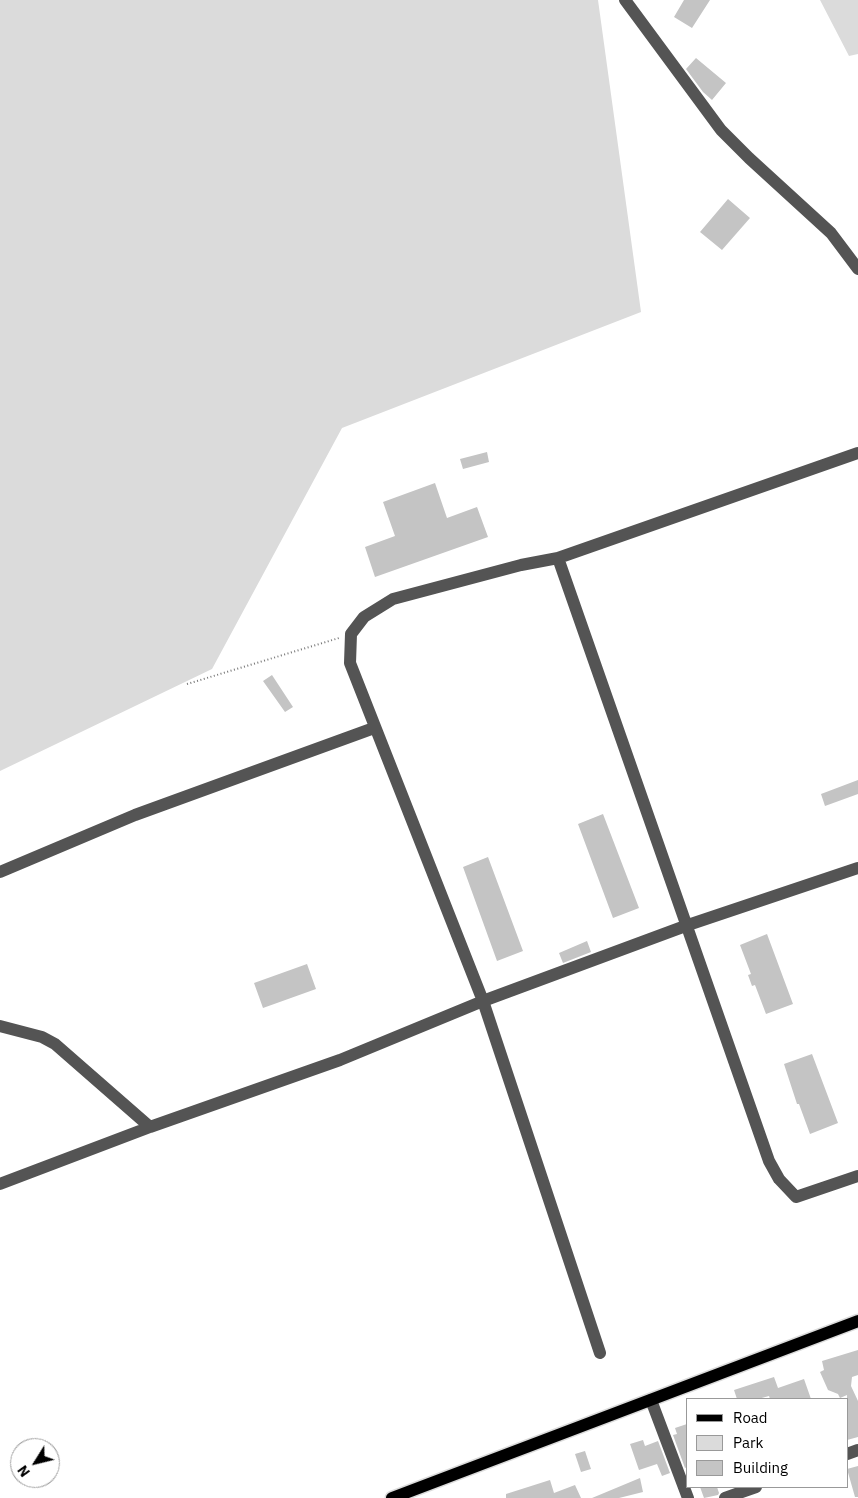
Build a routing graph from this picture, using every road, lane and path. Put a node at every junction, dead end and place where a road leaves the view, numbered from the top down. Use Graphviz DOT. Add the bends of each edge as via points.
graph roads {
  1 [pos="625,0"];
  2 [pos="858,269"];
  3 [pos="858,454"];
  4 [pos="558,558"];
  5 [pos="351,634"];
  6 [pos="187,684"];
  7 [pos="374,728"];
  8 [pos="858,868"];
  9 [pos="0,872"];
  10 [pos="688,925"];
  11 [pos="483,1001"];
  12 [pos="0,1026"];
  13 [pos="150,1127"];
  14 [pos="858,1176"];
  15 [pos="0,1184"];
  16 [pos="858,1321"];
  17 [pos="600,1353"];
  18 [pos="651,1400"];
  19 [pos="753,1488"];
  20 [pos="392,1498"];
  21 [pos="688,1498"];
  22 [pos="725,1498"];
  1 -- 2 [label="street" via="721,130 831,233"];
  3 -- 4 [label="street"];
  4 -- 5 [label="street" via="393,599 364,617"];
  4 -- 10 [label="street"];
  5 -- 6 [label="path"];
  5 -- 7 [label="street" via="350,663"];
  7 -- 9 [label="street" via="135,815"];
  7 -- 11 [label="street"];
  8 -- 10 [label="street"];
  10 -- 11 [label="street"];
  10 -- 14 [label="street" via="769,1161 779,1179 796,1197"];
  11 -- 13 [label="street" via="340,1060"];
  11 -- 17 [label="street"];
  12 -- 13 [label="street" via="42,1037 55,1044"];
  13 -- 15 [label="street"];
  16 -- 18 [label="main road"];
  18 -- 20 [label="main road"];
  18 -- 21 [label="street"];
  19 -- 22 [label="street"];
}
